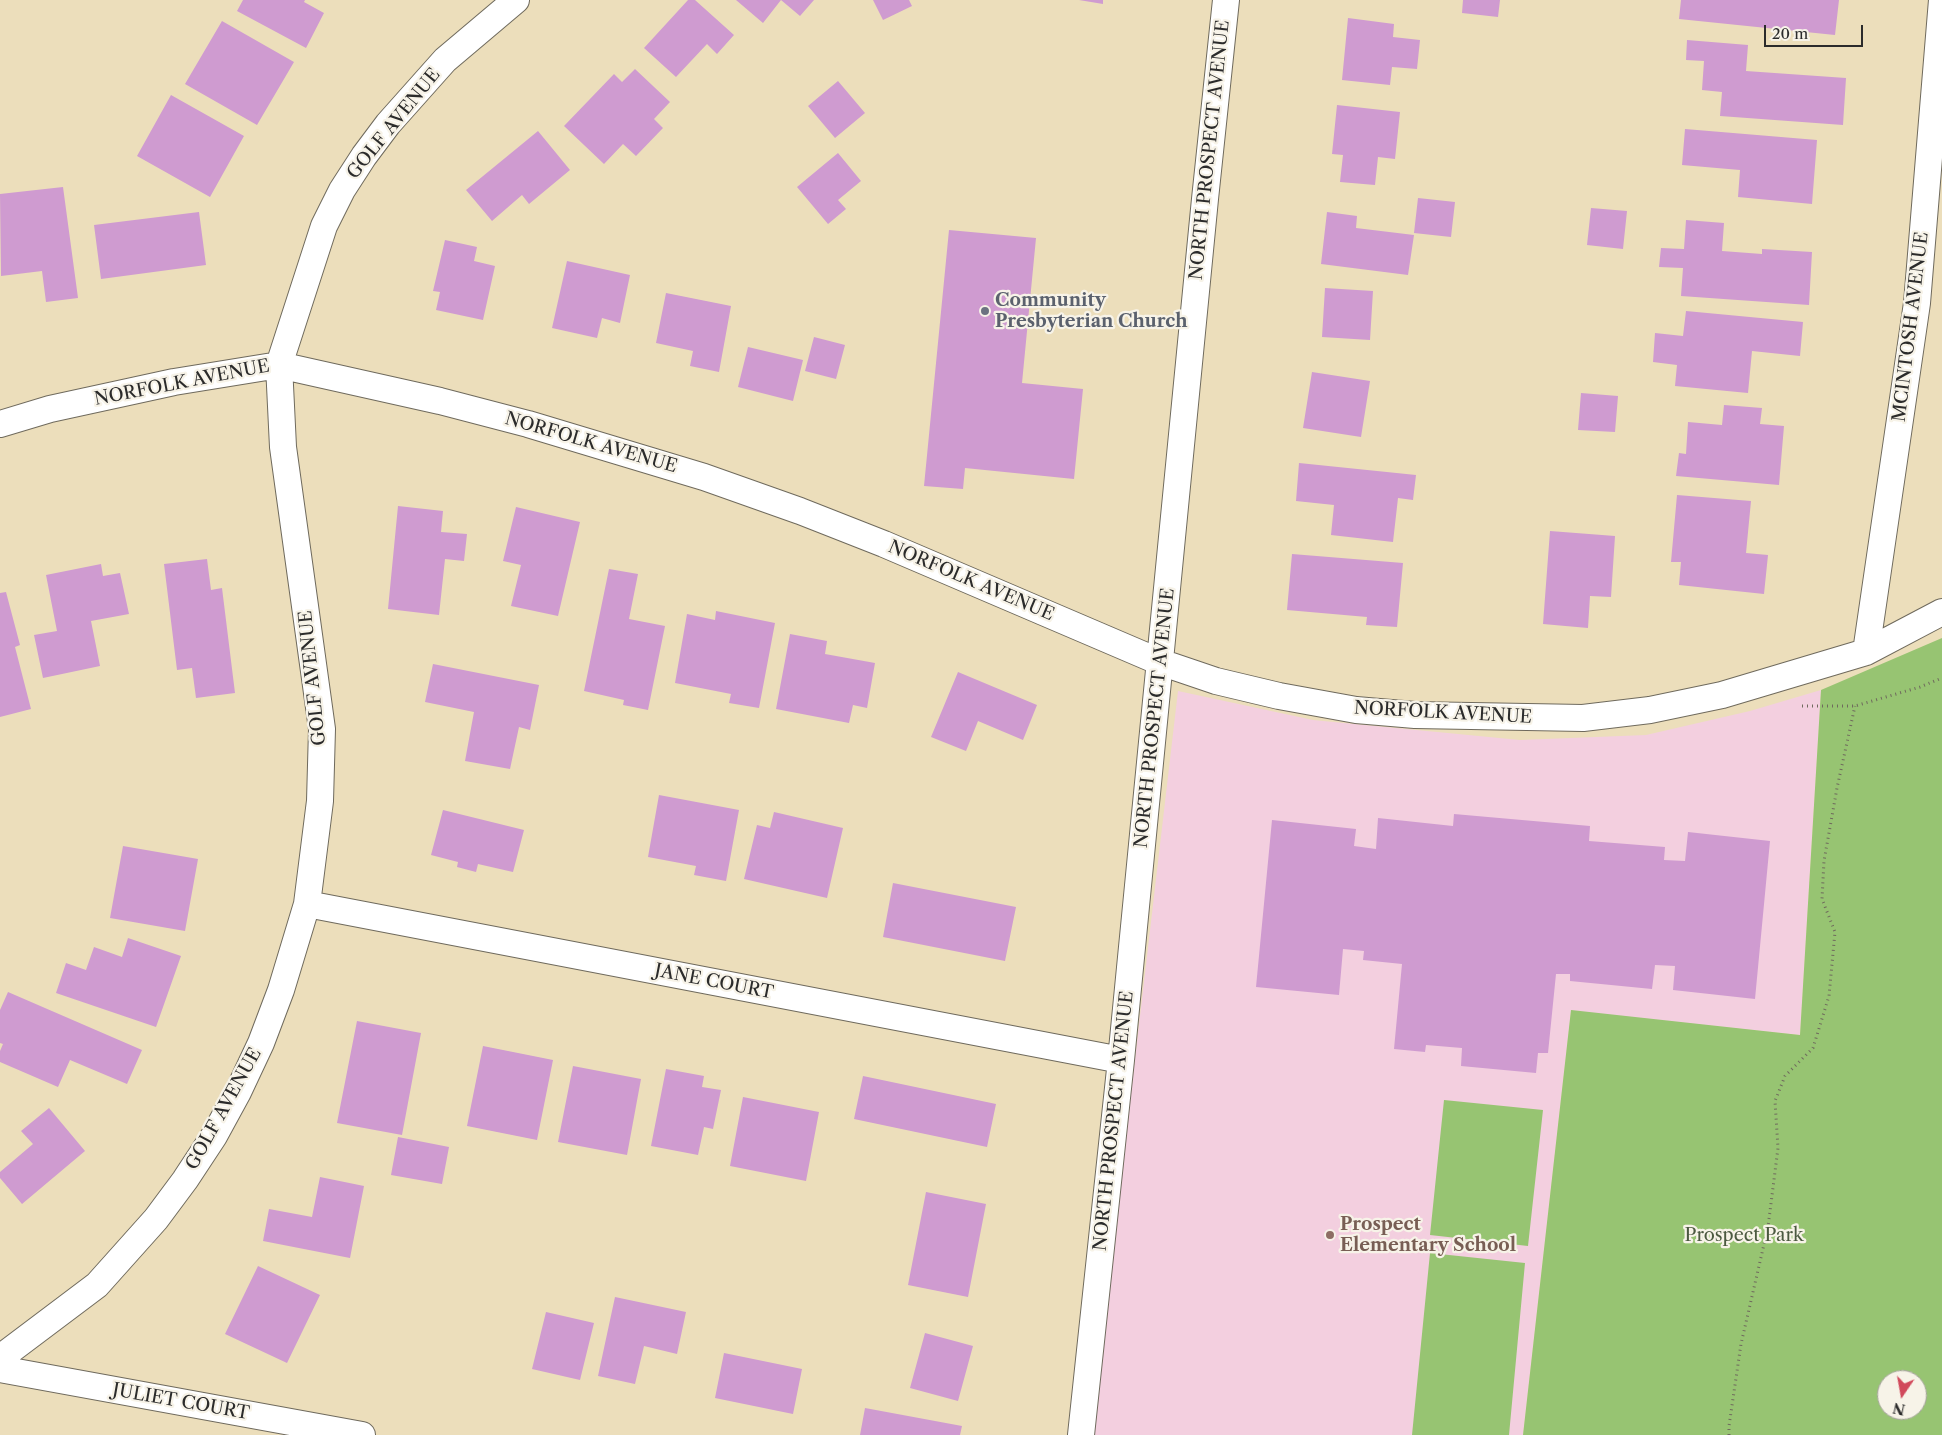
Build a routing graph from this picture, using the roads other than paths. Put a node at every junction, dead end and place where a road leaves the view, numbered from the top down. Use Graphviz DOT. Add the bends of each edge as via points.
graph roads {
  1 [pos="516,0"];
  2 [pos="1226,0"];
  3 [pos="1942,0"];
  4 [pos="279,365"];
  5 [pos="0,424"];
  6 [pos="1942,612"];
  7 [pos="1866,652"];
  8 [pos="1160,662"];
  9 [pos="307,904"];
  10 [pos="1121,1060"];
  11 [pos="0,1358"];
  12 [pos="0,1369"];
  13 [pos="362,1435"];
  14 [pos="1081,1435"];
  1 -- 4 [label="street, GOLF AVENUE" via="445,60 388,124 359,163 324,226"];
  2 -- 8 [label="street, NORTH PROSPECT AVENUE"];
  3 -- 7 [label="street, MCINTOSH AVENUE" via="1917,303"];
  4 -- 5 [label="street, NORFOLK AVENUE" via="174,382 50,409"];
  4 -- 8 [label="street, NORFOLK AVENUE" via="528,424 704,477 884,544"];
  4 -- 9 [label="street, GOLF AVENUE" via="283,447 322,728 320,801"];
  6 -- 7 [label="street, NORFOLK AVENUE"];
  7 -- 8 [label="street, NORFOLK AVENUE" via="1722,696 1650,710 1583,718 1415,715 1356,710 1216,681"];
  8 -- 10 [label="street, NORTH PROSPECT AVENUE"];
  9 -- 10 [label="street, JANE COURT"];
  9 -- 11 [label="street, GOLF AVENUE" via="261,1043 214,1136 185,1180 156,1219 97,1285"];
  10 -- 14 [label="street, NORTH PROSPECT AVENUE"];
  12 -- 13 [label="street, JULIET COURT"];
}
